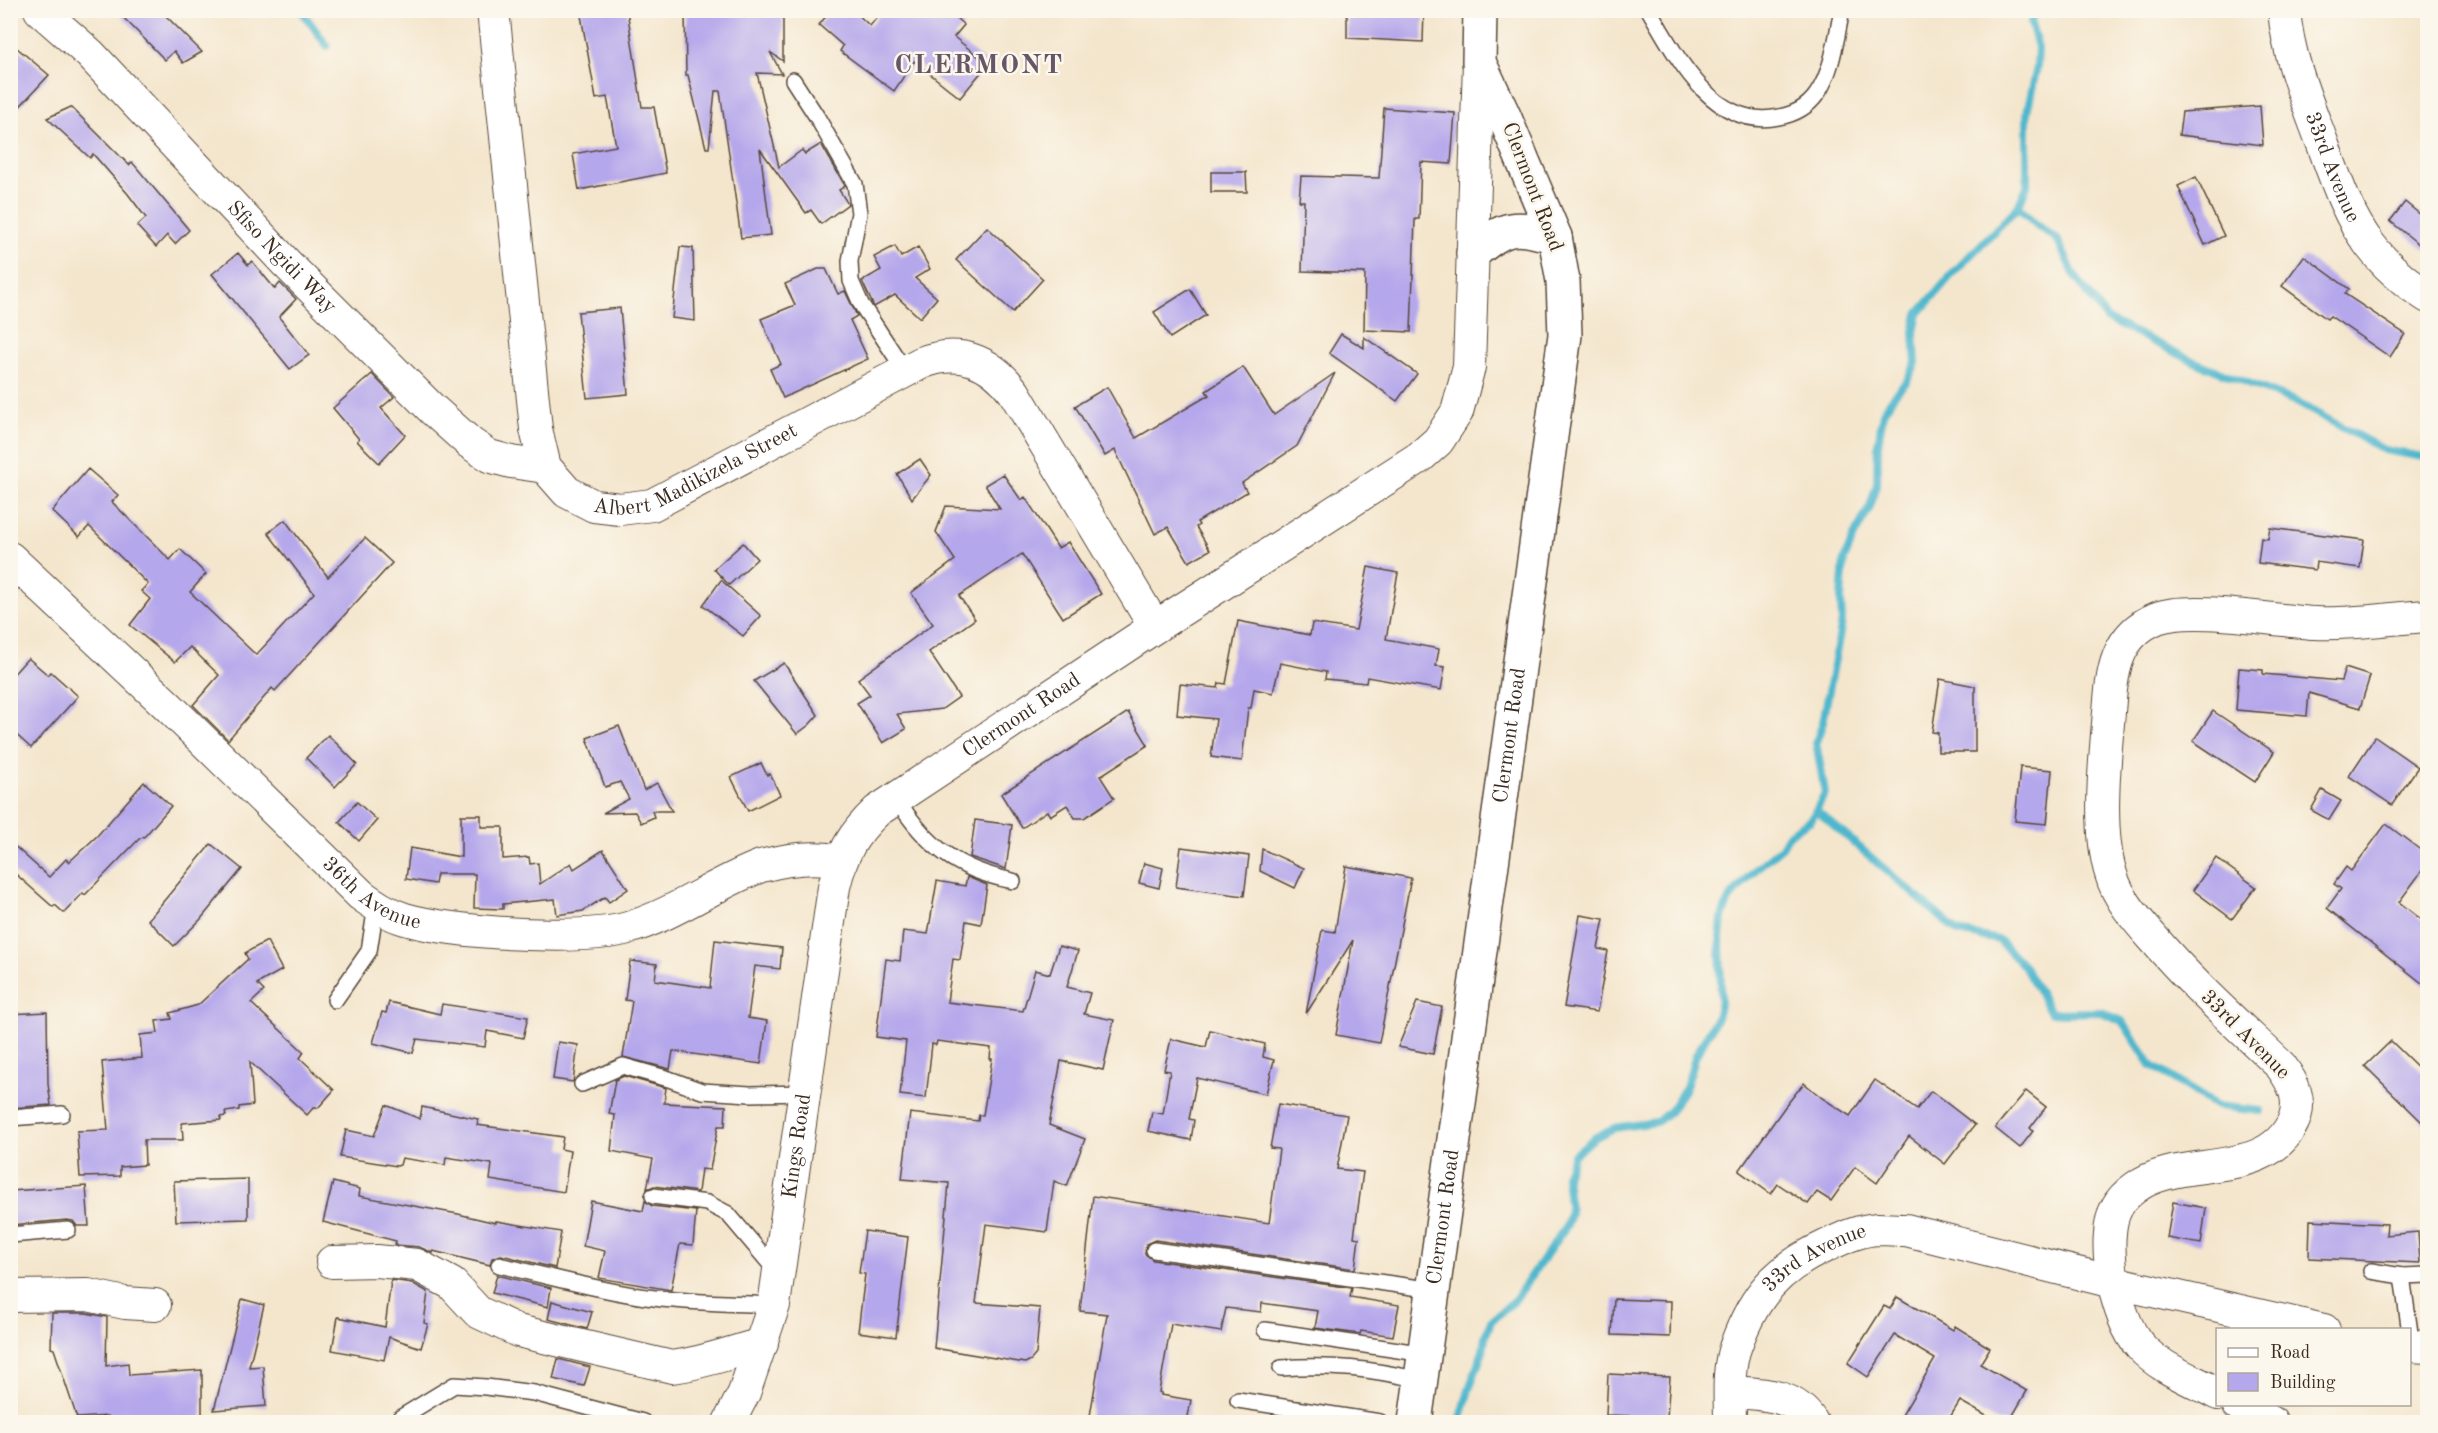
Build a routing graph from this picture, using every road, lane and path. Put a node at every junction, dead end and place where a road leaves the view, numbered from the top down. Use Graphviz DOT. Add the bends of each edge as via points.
graph roads {
  1 [pos="40,10"];
  2 [pos="494,10"];
  3 [pos="1480,10"];
  4 [pos="1649,10"];
  5 [pos="1842,10"];
  6 [pos="2284,10"];
  7 [pos="1479,62"];
  8 [pos="793,80"];
  9 [pos="1555,237"];
  10 [pos="1473,253"];
  11 [pos="2427,297"];
  12 [pos="905,371"];
  13 [pos="545,467"];
  14 [pos="10,558"];
  15 [pos="2427,616"];
  16 [pos="1155,627"];
  17 [pos="896,798"];
  18 [pos="840,861"];
  19 [pos="1013,881"];
  20 [pos="376,906"];
  21 [pos="335,1000"];
  22 [pos="582,1084"];
  23 [pos="805,1093"];
  24 [pos="62,1114"];
  25 [pos="10,1118"];
  26 [pos="653,1196"];
  27 [pos="68,1230"];
  28 [pos="10,1235"];
  29 [pos="1154,1250"];
  30 [pos="332,1262"];
  31 [pos="499,1265"];
  32 [pos="2371,1271"];
  33 [pos="779,1274"];
  34 [pos="2402,1275"];
  35 [pos="2427,1275"];
  36 [pos="2113,1282"];
  37 [pos="1434,1290"];
  38 [pos="10,1296"];
  39 [pos="155,1305"];
  40 [pos="774,1305"];
  41 [pos="2320,1328"];
  42 [pos="1265,1330"];
  43 [pos="762,1344"];
  44 [pos="2416,1346"];
  45 [pos="1422,1367"];
  46 [pos="1281,1368"];
  47 [pos="2216,1393"];
  48 [pos="1238,1400"];
  49 [pos="2242,1406"];
  50 [pos="1730,1407"];
  51 [pos="398,1422"];
  52 [pos="643,1422"];
  53 [pos="729,1422"];
  54 [pos="1380,1422"];
  55 [pos="1415,1422"];
  56 [pos="1812,1422"];
  57 [pos="2271,1422"];
  1 -- 13 [label="street, Sfiso Ngidi Way" via="90,54 286,264 432,409 489,456"];
  2 -- 13 [label="street, Albert Madikizela Street" via="536,429"];
  3 -- 7 [label="street, Clermont Road"];
  4 -- 5 [label="lane" via="1680,63 1706,93 1747,117 1771,119 1805,107 1817,93 1830,66"];
  6 -- 11 [label="street, 33rd Avenue" via="2293,61 2353,219 2386,264"];
  7 -- 9 [label="street, Clermont Road"];
  7 -- 10 [label="street, Clermont Road"];
  8 -- 12 [label="lane" via="855,184 859,213 850,261 851,281 861,304"];
  9 -- 10 [label="street" via="1528,229 1508,230"];
  9 -- 37 [label="street, Clermont Road" via="1563,281 1565,334"];
  10 -- 16 [label="street, Clermont Road" via="1466,385 1457,412 1438,441 1420,458"];
  12 -- 13 [label="street, Albert Madikizela Street" via="652,505 620,509 594,506 567,492"];
  12 -- 16 [label="street, Albert Madikizela Street" via="938,356 957,356 973,360 1002,377"];
  14 -- 20 [label="street, 36th Avenue"];
  15 -- 36 [label="street, 33rd Avenue" via="2317,624 2193,613 2165,616 2136,630 2117,657 2112,675 2104,802 2111,874 2136,919 2181,971 2281,1066 2293,1083 2298,1103 2288,1134 2275,1146 2235,1162 2155,1178 2137,1185 2125,1196 2112,1223"];
  16 -- 17 [label="street, Clermont Road"];
  17 -- 18 [label="street, Clermont Road" via="862,825"];
  17 -- 19 [label="lane" via="913,825 939,851 974,870"];
  18 -- 20 [label="street, 36th Avenue" via="821,857 761,866 645,922 616,931 472,930 406,920"];
  18 -- 23 [label="street, Kings Road"];
  20 -- 21 [label="lane" via="369,951"];
  22 -- 23 [label="lane" via="623,1066 702,1091"];
  23 -- 33 [label="street, Kings Road"];
  24 -- 25 [label="lane"];
  26 -- 33 [label="lane" via="707,1203 728,1214"];
  27 -- 28 [label="lane"];
  29 -- 37 [label="lane"];
  30 -- 43 [label="street" via="417,1265 452,1284 478,1312 518,1331 663,1366 694,1364"];
  31 -- 40 [label="lane" via="647,1298"];
  32 -- 34 [label="lane"];
  33 -- 40 [label="street, Kings Road"];
  34 -- 35 [label="lane"];
  34 -- 44 [label="lane"];
  36 -- 41 [label="street"];
  36 -- 47 [label="street" via="2122,1317 2140,1347 2155,1360"];
  36 -- 50 [label="street, 33rd Avenue" via="1906,1230 1877,1229 1851,1234 1784,1269 1756,1302 1735,1346"];
  37 -- 45 [label="street, Clermont Road"];
  38 -- 39 [label="street" via="87,1295"];
  40 -- 43 [label="street, Kings Road"];
  42 -- 45 [label="lane"];
  43 -- 53 [label="street, Kings Road"];
  45 -- 46 [label="lane"];
  45 -- 55 [label="street, Clermont Road"];
  48 -- 54 [label="lane"];
  49 -- 57 [label="street"];
  50 -- 56 [label="street" via="1780,1397 1794,1402"];
  51 -- 52 [label="lane" via="454,1385 534,1393"];
}
